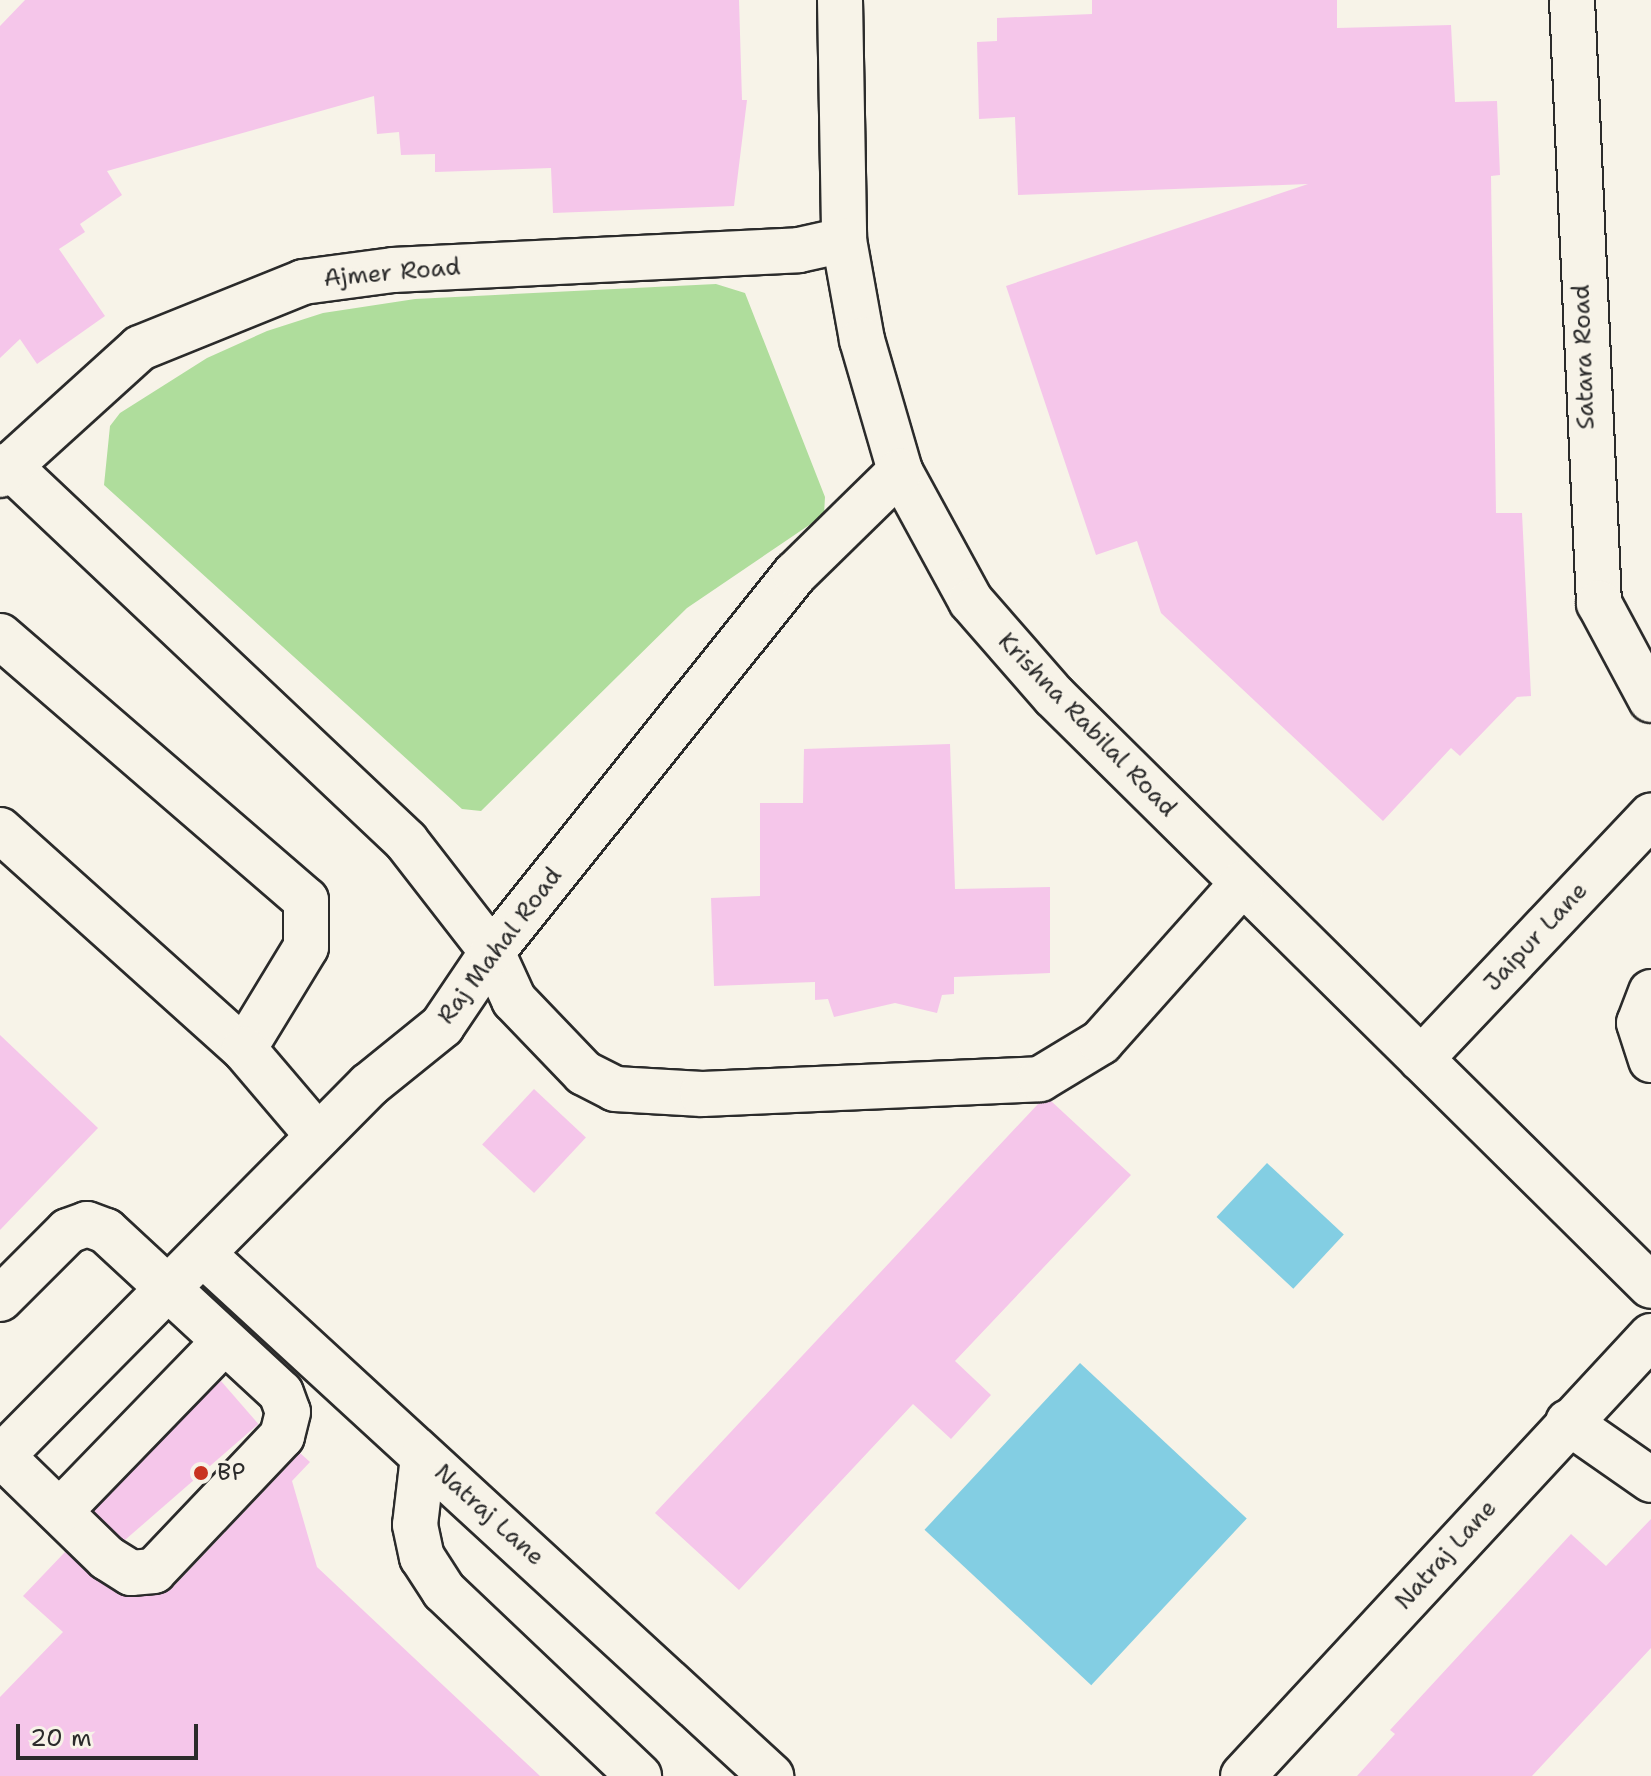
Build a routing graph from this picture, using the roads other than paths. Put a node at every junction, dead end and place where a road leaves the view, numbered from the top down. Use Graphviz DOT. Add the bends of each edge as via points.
graph roads {
  1 [pos="840,0"];
  2 [pos="1572,0"];
  3 [pos="844,240"];
  4 [pos="4,470"];
  5 [pos="900,471"];
  6 [pos="4,649"];
  7 [pos="1651,700"];
  8 [pos="1651,816"];
  9 [pos="0,830"];
  10 [pos="1242,884"];
  11 [pos="492,952"];
  12 [pos="1651,992"];
  13 [pos="244,1049"];
  14 [pos="1421,1059"];
  15 [pos="1651,1060"];
  16 [pos="318,1136"];
  17 [pos="205,1256"];
  18 [pos="1651,1286"];
  19 [pos="169,1291"];
  20 [pos="0,1299"];
  21 [pos="1651,1336"];
  22 [pos="223,1343"];
  23 [pos="1568,1422"];
  24 [pos="1,1457"];
  25 [pos="423,1457"];
  26 [pos="1651,1480"];
  27 [pos="60,1511"];
  28 [pos="639,1776"];
  29 [pos="771,1776"];
  30 [pos="1243,1776"];
  1 -- 3 [label="street, Krishna Rabilal Road"];
  2 -- 7 [label="street, Satara Road" via="1599,603"];
  3 -- 4 [label="street, Ajmer Road" via="799,250 393,270 303,282 140,348"];
  3 -- 5 [label="street, Krishna Rabilal Road" via="862,340"];
  4 -- 11 [label="street" via="406,841"];
  5 -- 10 [label="street, Krishna Rabilal Road" via="971,601 1054,696"];
  5 -- 11 [label="street, Raj Mahal Road" via="795,574"];
  6 -- 13 [label="street" via="306,900 306,947"];
  8 -- 14 [label="street, Jaipur Lane"];
  9 -- 13 [label="street"];
  10 -- 11 [label="street" via="1101,1042 1040,1079 702,1094 615,1089 550,1042 514,1000"];
  10 -- 14 [label="street, Krishna Rabilal Road"];
  11 -- 16 [label="street, Raj Mahal Road" via="442,1026"];
  12 -- 15 [label="street" via="1639,1023"];
  13 -- 16 [label="street"];
  14 -- 18 [label="street, Krishna Rabilal Road"];
  16 -- 17 [label="street, Raj Mahal Road"];
  17 -- 19 [label="street, Raj Mahal Road"];
  17 -- 25 [label="street, Natraj Lane"];
  19 -- 20 [label="street" via="106,1231 87,1224 68,1231"];
  19 -- 22 [label="street"];
  19 -- 24 [label="street, Raj Mahal Road"];
  21 -- 23 [label="street, Natraj Lane"];
  22 -- 27 [label="street"];
  22 -- 27 [label="street" via="281,1393 288,1412 282,1436 154,1571 131,1573 107,1558"];
  23 -- 26 [label="street"];
  23 -- 30 [label="street, Natraj Lane"];
  24 -- 27 [label="street"];
  25 -- 28 [label="street" via="415,1525 422,1557 444,1591"];
  25 -- 29 [label="street, Natraj Lane"];
}
